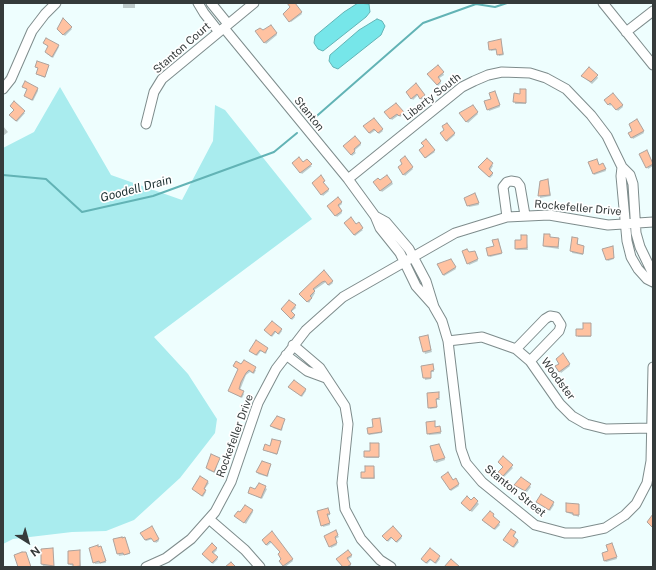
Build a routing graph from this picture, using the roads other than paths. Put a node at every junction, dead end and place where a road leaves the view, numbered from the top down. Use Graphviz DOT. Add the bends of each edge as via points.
graph roads {
  1 [pos="56,3"];
  2 [pos="198,3"];
  3 [pos="210,3"];
  4 [pos="254,3"];
  5 [pos="603,3"];
  6 [pos="653,11"];
  7 [pos="223,28"];
  8 [pos="626,32"];
  9 [pos="653,65"];
  10 [pos="3,90"];
  11 [pos="146,124"];
  12 [pos="622,167"];
  13 [pos="348,180"];
  14 [pos="375,216"];
  15 [pos="525,216"];
  16 [pos="507,217"];
  17 [pos="653,222"];
  18 [pos="625,224"];
  19 [pos="636,224"];
  20 [pos="413,256"];
  21 [pos="404,262"];
  22 [pos="653,274"];
  23 [pos="653,282"];
  24 [pos="434,307"];
  25 [pos="448,341"];
  26 [pos="293,345"];
  27 [pos="516,349"];
  28 [pos="286,355"];
  29 [pos="530,361"];
  30 [pos="653,367"];
  31 [pos="326,378"];
  32 [pos="650,428"];
  33 [pos="209,519"];
  34 [pos="146,567"];
  35 [pos="260,567"];
  36 [pos="391,567"];
  1 -- 10 [label="street" via="32,31 11,79"];
  2 -- 7 [label="street" via="204,13"];
  3 -- 7 [label="street"];
  4 -- 7 [label="street, Stanton Court"];
  5 -- 8 [label="street"];
  6 -- 8 [label="street"];
  7 -- 11 [label="street, Stanton Court" via="162,79 154,92"];
  7 -- 13 [label="street, Stanton"];
  8 -- 9 [label="street"];
  12 -- 13 [label="street, Liberty South" via="607,136 566,89 530,73 502,72 488,75 462,87"];
  12 -- 18 [label="street, Liberty South"];
  12 -- 19 [label="street, Liberty South" via="630,175 633,184"];
  13 -- 14 [label="street, Stanton"];
  14 -- 20 [label="street, Stanton Street" via="386,222 398,234"];
  14 -- 21 [label="street, Stanton Street" via="380,228"];
  15 -- 16 [label="street, Rockefeller Drive"];
  15 -- 16 [label="street, Rockefeller Drive" via="520,186 517,182 511,181 503,187"];
  15 -- 18 [label="street, Rockefeller Drive" via="549,215 569,217 593,224"];
  16 -- 20 [label="street, Rockefeller Drive" via="455,233"];
  17 -- 19 [label="street, Rockefeller Drive"];
  18 -- 19 [label="street, Rockefeller Drive"];
  18 -- 23 [label="street, Liberty South" via="632,257 638,269"];
  19 -- 22 [label="street, Liberty South" via="640,247"];
  20 -- 21 [label="street, Rockefeller Drive"];
  20 -- 24 [label="street, Stanton Street" via="426,281"];
  21 -- 24 [label="street, Stanton Street" via="416,286"];
  21 -- 26 [label="street, Rockefeller Drive" via="343,297 324,312"];
  24 -- 25 [label="street, Stanton Street" via="442,321"];
  25 -- 27 [label="street, Woodster" via="482,337"];
  25 -- 32 [label="street, Stanton Street" via="461,449 466,463 482,482 535,525 565,533 581,533 605,528 625,515 636,504 647,484 651,461"];
  26 -- 28 [label="street, Rockefeller Drive"];
  26 -- 31 [label="street" via="320,368"];
  27 -- 29 [label="street, Woodster"];
  27 -- 29 [label="street" via="545,319 550,316 556,318 560,325 559,331"];
  28 -- 31 [label="street" via="307,371"];
  28 -- 33 [label="street, Rockefeller Drive" via="258,403 232,482"];
  29 -- 32 [label="street, Woodster" via="560,404 576,419 606,429"];
  30 -- 32 [label="street, Stanton Street"];
  31 -- 36 [label="street" via="340,396 347,414 342,483 346,509 361,539 380,560"];
  33 -- 34 [label="street, Rockefeller Drive" via="176,551"];
  33 -- 35 [label="street" via="245,550"];
}
